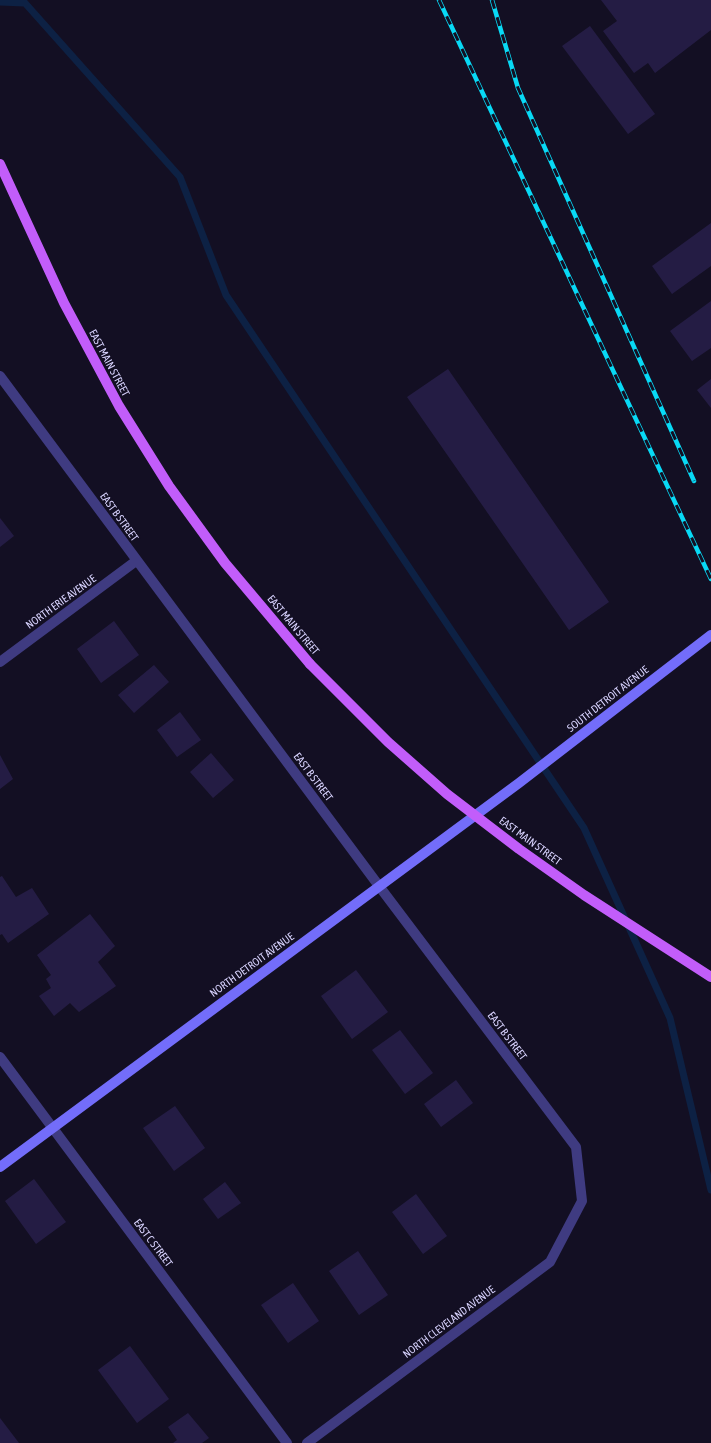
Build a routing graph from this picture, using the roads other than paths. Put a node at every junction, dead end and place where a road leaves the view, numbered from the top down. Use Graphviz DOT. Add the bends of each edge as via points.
graph roads {
  1 [pos="0,164"];
  2 [pos="0,376"];
  3 [pos="136,561"];
  4 [pos="711,635"];
  5 [pos="0,662"];
  6 [pos="519,783"];
  7 [pos="379,886"];
  8 [pos="711,977"];
  9 [pos="0,1057"];
  10 [pos="52,1127"];
  11 [pos="0,1167"];
  12 [pos="582,1201"];
  13 [pos="287,1443"];
  14 [pos="307,1443"];
  1 -- 8 [label="main road, EAST MAIN STREET, bridge" via="64,303 119,406 169,486 225,563 310,664 388,742 447,794 577,891"];
  2 -- 3 [label="street, EAST B STREET"];
  3 -- 5 [label="street, NORTH ERIE AVENUE"];
  3 -- 7 [label="street, EAST B STREET"];
  4 -- 6 [label="street, SOUTH DETROIT AVENUE"];
  6 -- 7 [label="street, NORTH DETROIT AVENUE"];
  7 -- 10 [label="street, NORTH DETROIT AVENUE"];
  7 -- 12 [label="street, EAST B STREET" via="576,1147"];
  9 -- 10 [label="street, EAST C STREET"];
  10 -- 11 [label="street, NORTH DETROIT AVENUE"];
  10 -- 13 [label="street, EAST C STREET"];
  12 -- 14 [label="street, NORTH CLEVELAND AVENUE" via="550,1262"];
}
